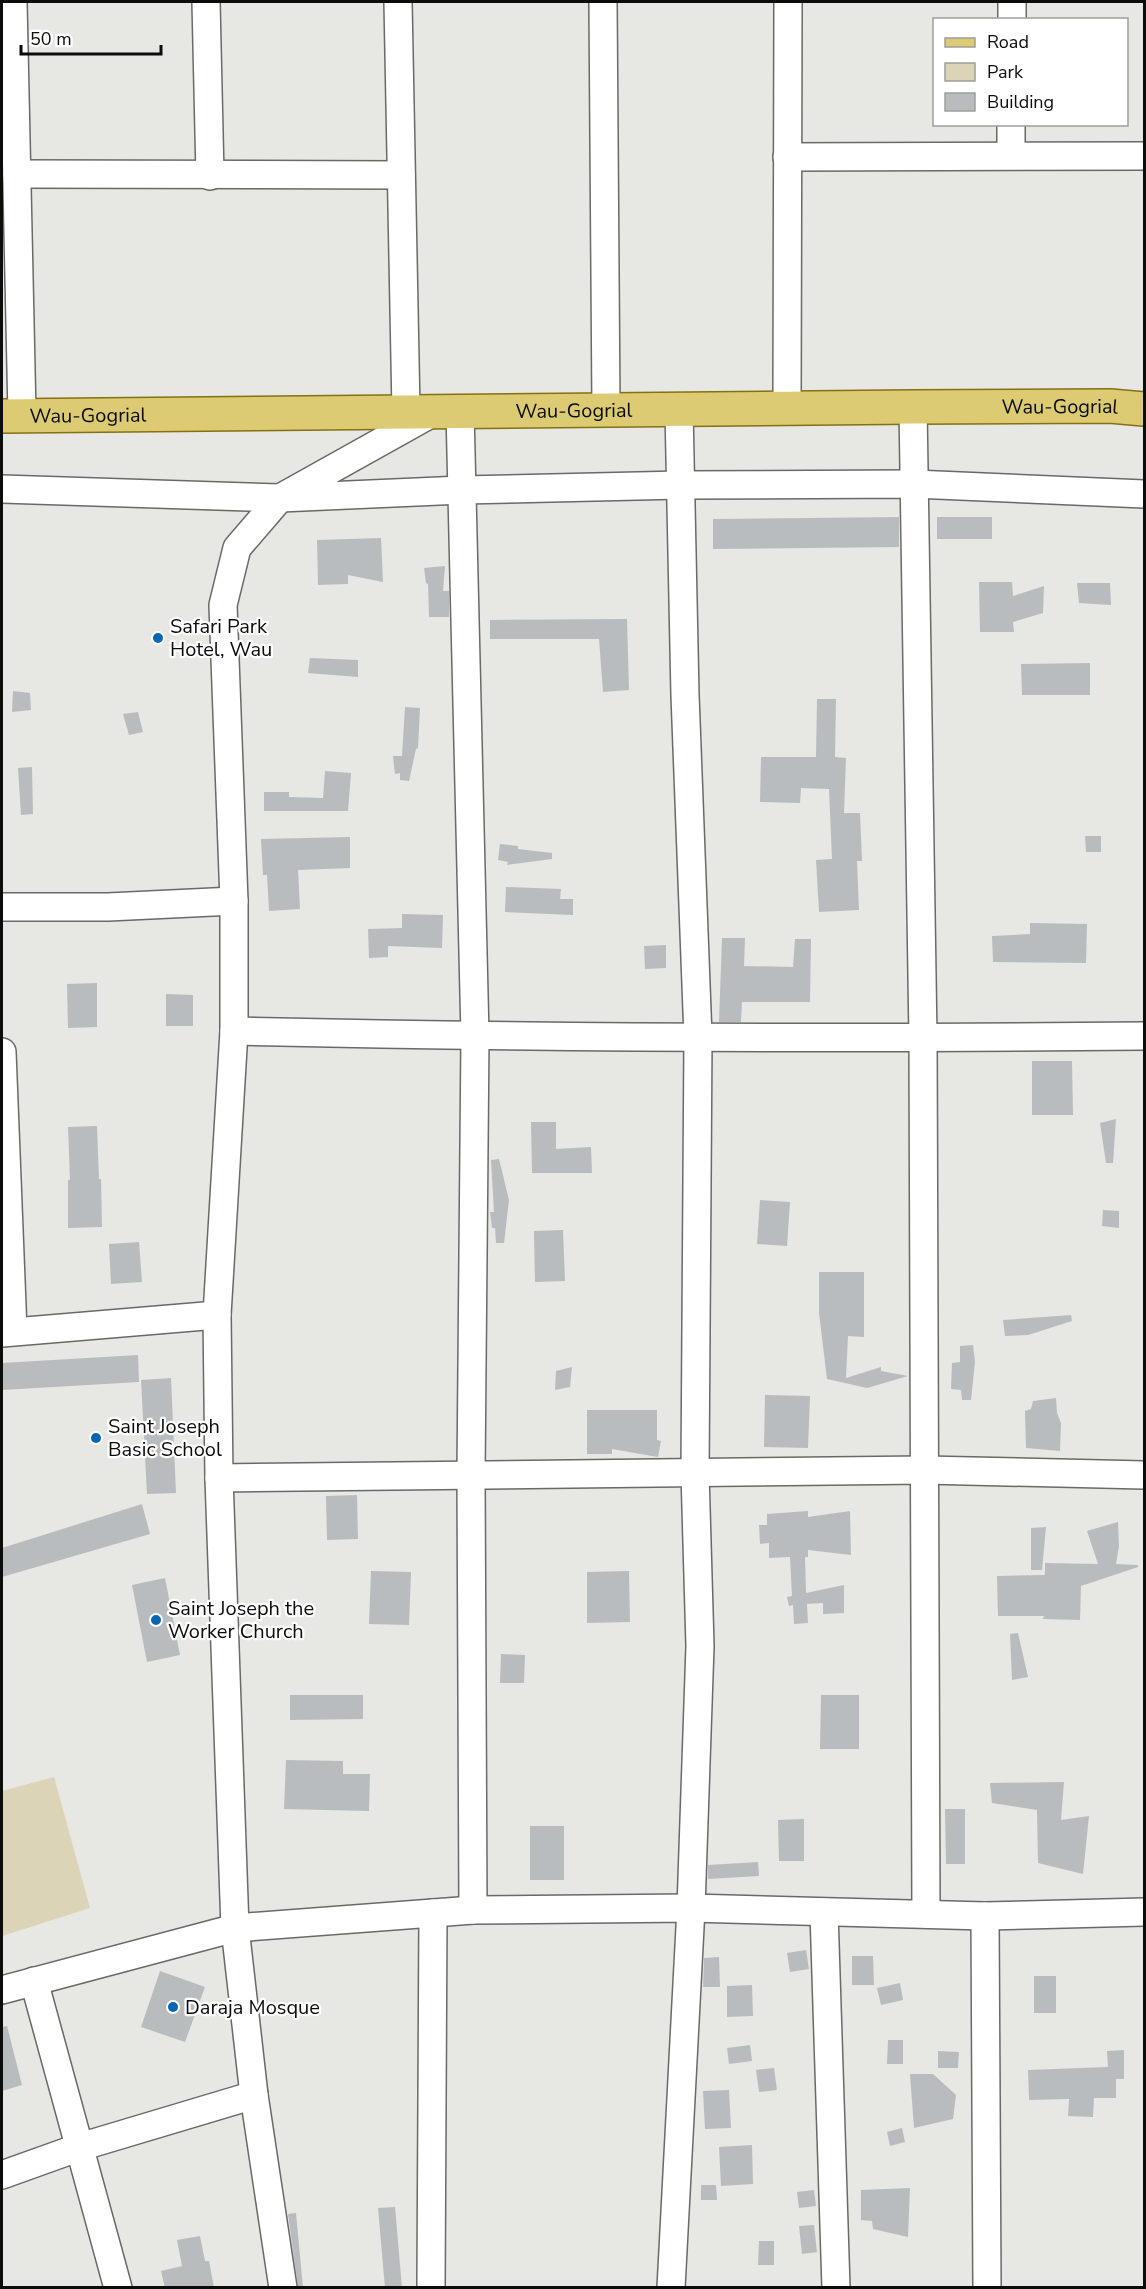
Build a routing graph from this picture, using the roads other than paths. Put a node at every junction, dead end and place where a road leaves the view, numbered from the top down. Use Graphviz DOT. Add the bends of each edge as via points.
graph roads {
  1 [pos="13,2"];
  2 [pos="206,2"];
  3 [pos="398,2"];
  4 [pos="603,2"];
  5 [pos="788,2"];
  6 [pos="1012,2"];
  7 [pos="1011,18"];
  8 [pos="1011,126"];
  9 [pos="1011,155"];
  10 [pos="1144,156"];
  11 [pos="788,157"];
  12 [pos="17,174"];
  13 [pos="401,175"];
  14 [pos="210,176"];
  15 [pos="913,407"];
  16 [pos="787,408"];
  17 [pos="1144,408"];
  18 [pos="606,409"];
  19 [pos="679,410"];
  20 [pos="434,411"];
  21 [pos="12,415"];
  22 [pos="914,484"];
  23 [pos="681,485"];
  24 [pos="2,489"];
  25 [pos="462,490"];
  26 [pos="1144,494"];
  27 [pos="280,498"];
  28 [pos="234,901"];
  29 [pos="2,907"];
  30 [pos="234,1031"];
  31 [pos="475,1036"];
  32 [pos="1144,1036"];
  33 [pos="698,1037"];
  34 [pos="924,1038"];
  35 [pos="2,1052"];
  36 [pos="2,1105"];
  37 [pos="218,1315"];
  38 [pos="7,1332"];
  39 [pos="926,1470"];
  40 [pos="695,1473"];
  41 [pos="471,1474"];
  42 [pos="1144,1475"];
  43 [pos="219,1478"];
  44 [pos="691,1908"];
  45 [pos="473,1910"];
  46 [pos="825,1912"];
  47 [pos="1144,1912"];
  48 [pos="433,1913"];
  49 [pos="926,1914"];
  50 [pos="985,1916"];
  51 [pos="235,1928"];
  52 [pos="34,1981"];
  53 [pos="2,1990"];
  54 [pos="254,2095"];
  55 [pos="80,2147"];
  56 [pos="2,2175"];
  57 [pos="118,2288"];
  58 [pos="283,2288"];
  59 [pos="431,2288"];
  60 [pos="671,2288"];
  61 [pos="836,2288"];
  62 [pos="987,2288"];
  1 -- 12 [label="street"];
  2 -- 14 [label="street"];
  3 -- 13 [label="street"];
  4 -- 18 [label="street"];
  5 -- 11 [label="street"];
  6 -- 7 [label="street"];
  8 -- 9 [label="street"];
  9 -- 10 [label="street"];
  9 -- 11 [label="street"];
  11 -- 16 [label="street"];
  12 -- 14 [label="street"];
  12 -- 21 [label="street"];
  13 -- 14 [label="street"];
  13 -- 20 [label="street"];
  15 -- 16 [label="main road, Wau-Gogrial"];
  15 -- 17 [label="main road, Wau-Gogrial"];
  15 -- 22 [label="street"];
  16 -- 19 [label="main road, Wau-Gogrial"];
  18 -- 19 [label="main road, Wau-Gogrial"];
  18 -- 20 [label="main road, Wau-Gogrial"];
  19 -- 23 [label="street"];
  20 -- 21 [label="main road, Wau-Gogrial"];
  20 -- 25 [label="street"];
  20 -- 27 [label="street"];
  22 -- 23 [label="street"];
  22 -- 26 [label="street"];
  22 -- 34 [label="street"];
  23 -- 25 [label="street"];
  23 -- 33 [label="street"];
  24 -- 27 [label="street"];
  25 -- 27 [label="street"];
  25 -- 31 [label="street"];
  27 -- 28 [label="street" via="237,548 223,604"];
  28 -- 29 [label="street"];
  28 -- 30 [label="street"];
  30 -- 31 [label="street"];
  30 -- 37 [label="street"];
  31 -- 33 [label="street"];
  31 -- 41 [label="street"];
  32 -- 34 [label="street"];
  33 -- 34 [label="street"];
  33 -- 40 [label="street"];
  34 -- 39 [label="street"];
  35 -- 36 [label="street"];
  36 -- 38 [label="street"];
  37 -- 38 [label="street"];
  37 -- 43 [label="street"];
  39 -- 40 [label="street"];
  39 -- 42 [label="street"];
  39 -- 49 [label="street"];
  40 -- 41 [label="street"];
  40 -- 44 [label="street" via="700,1646"];
  41 -- 43 [label="street"];
  41 -- 45 [label="street"];
  43 -- 51 [label="street"];
  44 -- 45 [label="street"];
  44 -- 46 [label="street"];
  44 -- 60 [label="street"];
  45 -- 48 [label="street"];
  46 -- 49 [label="street"];
  46 -- 61 [label="street"];
  47 -- 50 [label="street"];
  48 -- 51 [label="street"];
  48 -- 59 [label="street"];
  49 -- 50 [label="street"];
  50 -- 62 [label="street"];
  51 -- 52 [label="street"];
  51 -- 54 [label="street"];
  52 -- 53 [label="street"];
  52 -- 55 [label="street"];
  54 -- 55 [label="street"];
  54 -- 58 [label="street"];
  55 -- 56 [label="street"];
  55 -- 57 [label="street"];
}
